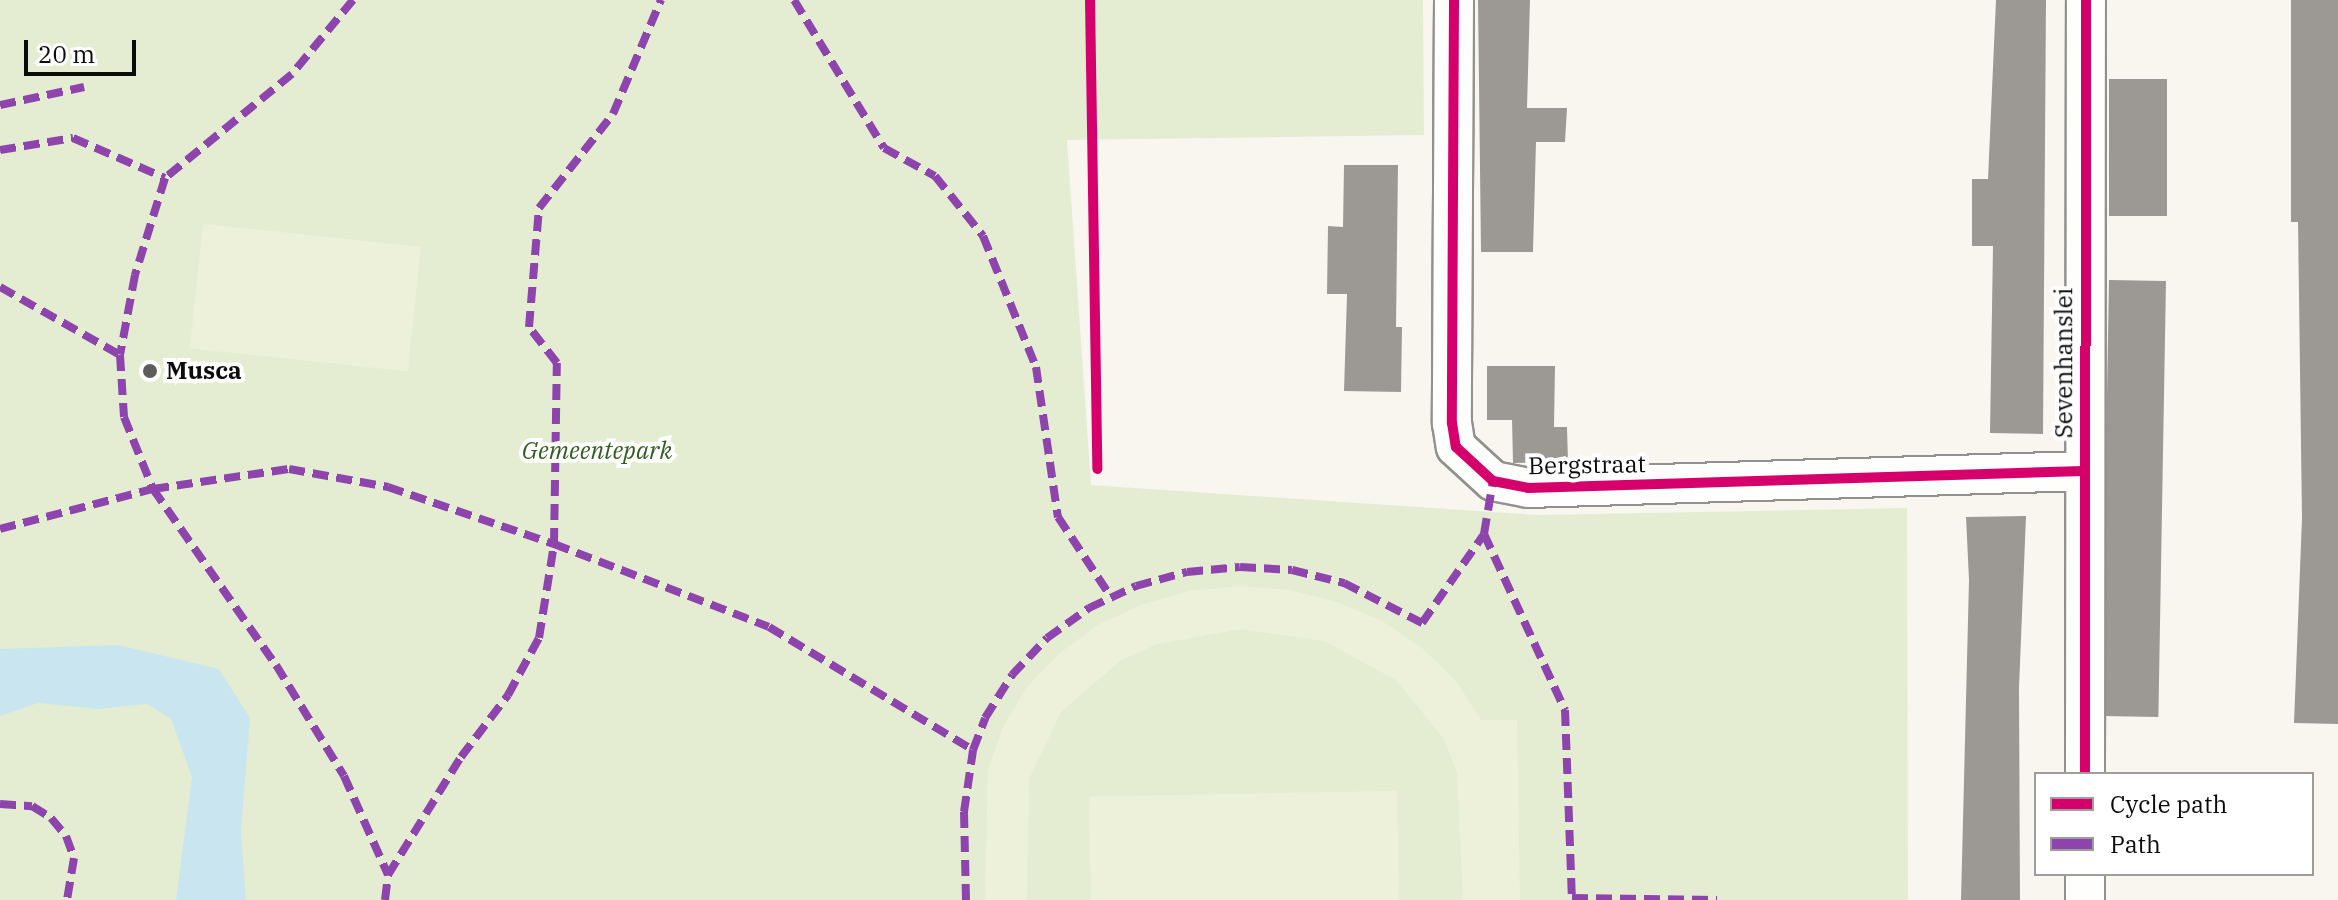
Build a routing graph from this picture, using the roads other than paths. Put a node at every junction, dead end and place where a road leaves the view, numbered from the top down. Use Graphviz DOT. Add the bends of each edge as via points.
graph roads {
  1 [pos="1454,0"];
  2 [pos="2086,0"];
  3 [pos="2084,471"];
  4 [pos="2085,772"];
  5 [pos="2085,876"];
  6 [pos="2085,900"];
  1 -- 3 [label="street, Bergstraat" via="1452,423 1456,447 1493,481 1528,488"];
  2 -- 3 [label="street, Sevenhanslei"];
  3 -- 4 [label="street, Sevenhanslei"];
  5 -- 6 [label="street"];
}
